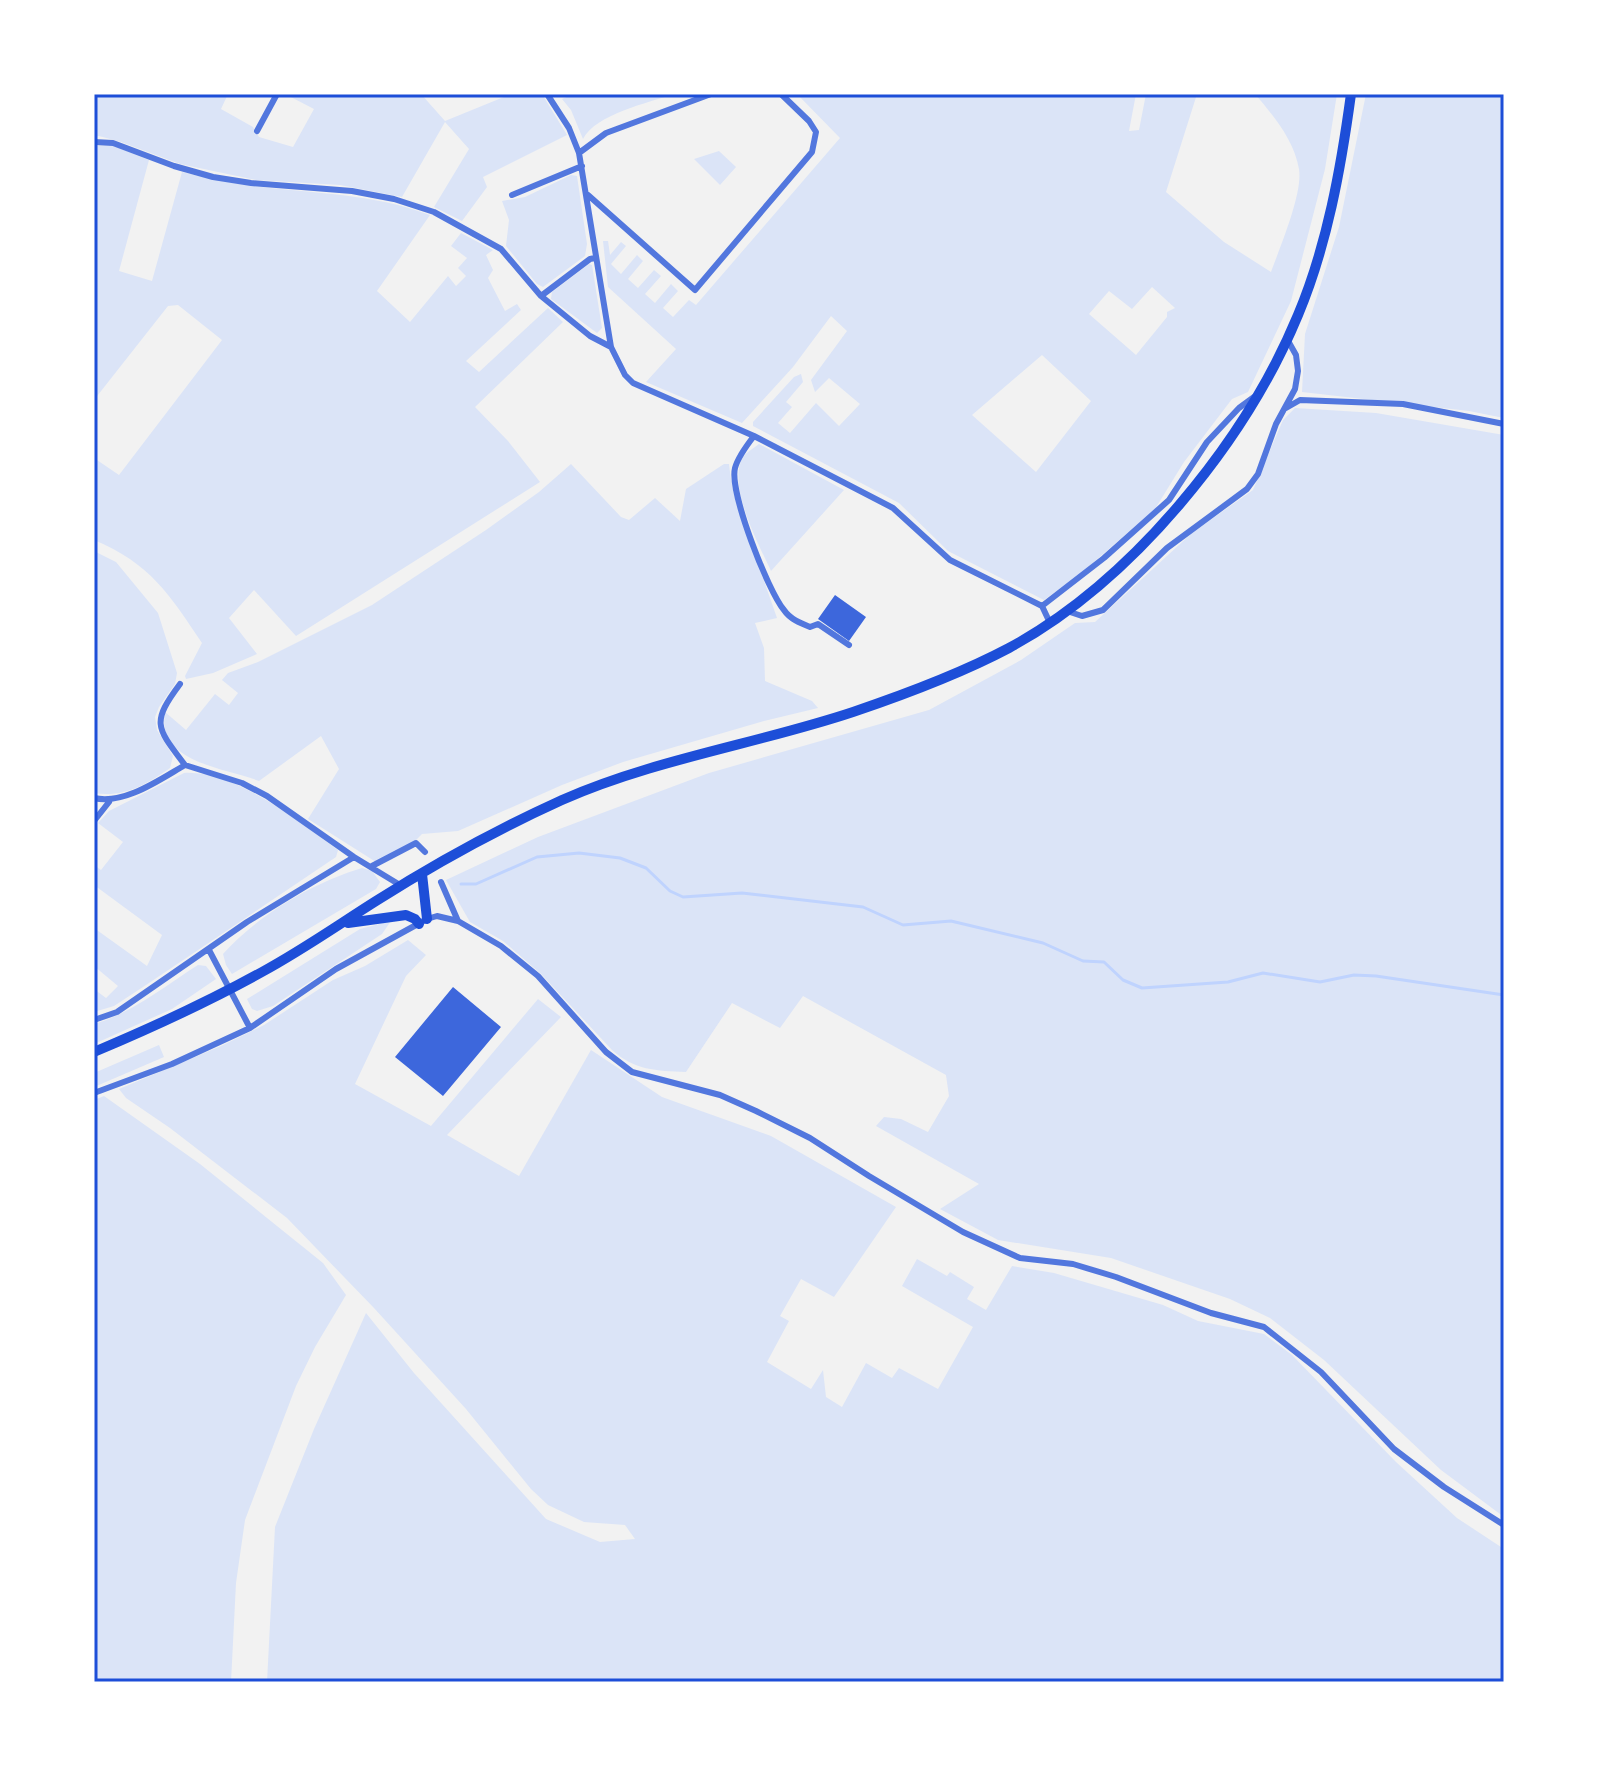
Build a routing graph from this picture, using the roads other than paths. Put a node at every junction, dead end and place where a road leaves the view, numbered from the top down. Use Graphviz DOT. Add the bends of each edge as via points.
graph roads {
  1 [pos="277,94"];
  2 [pos="547,94"];
  3 [pos="711,94"];
  4 [pos="781,94"];
  5 [pos="1351,94"];
  6 [pos="257,131"];
  7 [pos="94,142"];
  8 [pos="579,153"];
  9 [pos="582,166"];
  10 [pos="586,194"];
  11 [pos="512,195"];
  12 [pos="595,258"];
  13 [pos="541,296"];
  14 [pos="1287,339"];
  15 [pos="611,347"];
  16 [pos="1257,396"];
  17 [pos="1286,408"];
  18 [pos="1504,424"];
  19 [pos="754,436"];
  20 [pos="1042,606"];
  21 [pos="1067,611"];
  22 [pos="1050,623"];
  23 [pos="849,645"];
  24 [pos="180,684"];
  25 [pos="185,765"];
  26 [pos="94,798"];
  27 [pos="109,802"];
  28 [pos="94,821"];
  29 [pos="425,852"];
  30 [pos="354,857"];
  31 [pos="372,866"];
  32 [pos="422,874"];
  33 [pos="441,882"];
  34 [pos="401,886"];
  35 [pos="423,921"];
  36 [pos="458,921"];
  37 [pos="338,925"];
  38 [pos="209,950"];
  39 [pos="94,1020"];
  40 [pos="250,1028"];
  41 [pos="94,1052"];
  42 [pos="94,1093"];
  43 [pos="1504,1525"];
  1 -- 6 [label="street"];
  2 -- 8 [label="street"];
  3 -- 8 [label="street" via="606,133"];
  4 -- 10 [label="street" via="816,132 812,152 695,290"];
  5 -- 14 [label="highway" via="1330,210"];
  7 -- 13 [label="street" via="113,143 213,177 352,191 434,212 501,249"];
  8 -- 9 [label="street"];
  9 -- 10 [label="street"];
  9 -- 11 [label="street"];
  10 -- 12 [label="street"];
  12 -- 13 [label="street"];
  12 -- 15 [label="street"];
  13 -- 15 [label="street"];
  14 -- 16 [label="highway"];
  14 -- 17 [label="street" via="1298,371"];
  15 -- 19 [label="street" via="633,383"];
  16 -- 20 [label="street" via="1207,442 1169,500"];
  16 -- 21 [label="highway" via="1189,495"];
  17 -- 18 [label="street" via="1300,400 1403,404"];
  17 -- 21 [label="street" via="1247,489 1167,548 1103,610 1082,616"];
  19 -- 20 [label="street" via="893,508 950,560"];
  19 -- 23 [label="street" via="734,479 753,546 783,609 795,621 810,627 818,624"];
  20 -- 22 [label="street"];
  21 -- 22 [label="highway"];
  22 -- 32 [label="highway" via="968,668 850,713 582,792 514,822"];
  24 -- 25 [label="street" via="161,710 160,725"];
  25 -- 27 [label="street"];
  25 -- 30 [label="street" via="267,796"];
  26 -- 27 [label="street"];
  27 -- 28 [label="street"];
  29 -- 31 [label="street" via="416,843"];
  30 -- 31 [label="street"];
  30 -- 38 [label="street"];
  31 -- 34 [label="street"];
  32 -- 34 [label="highway"];
  32 -- 35 [label="highway"];
  33 -- 36 [label="street"];
  34 -- 37 [label="highway"];
  35 -- 36 [label="street" via="437,916"];
  35 -- 37 [label="highway" via="406,915"];
  35 -- 40 [label="street" via="336,969"];
  36 -- 43 [label="street" via="538,976 606,1052 632,1072 720,1095 767,1116 952,1226 1020,1258 1073,1264 1264,1327 1321,1372 1394,1449"];
  37 -- 41 [label="highway" via="263,972"];
  38 -- 39 [label="street" via="117,1012"];
  38 -- 40 [label="street"];
  40 -- 42 [label="street"];
}
